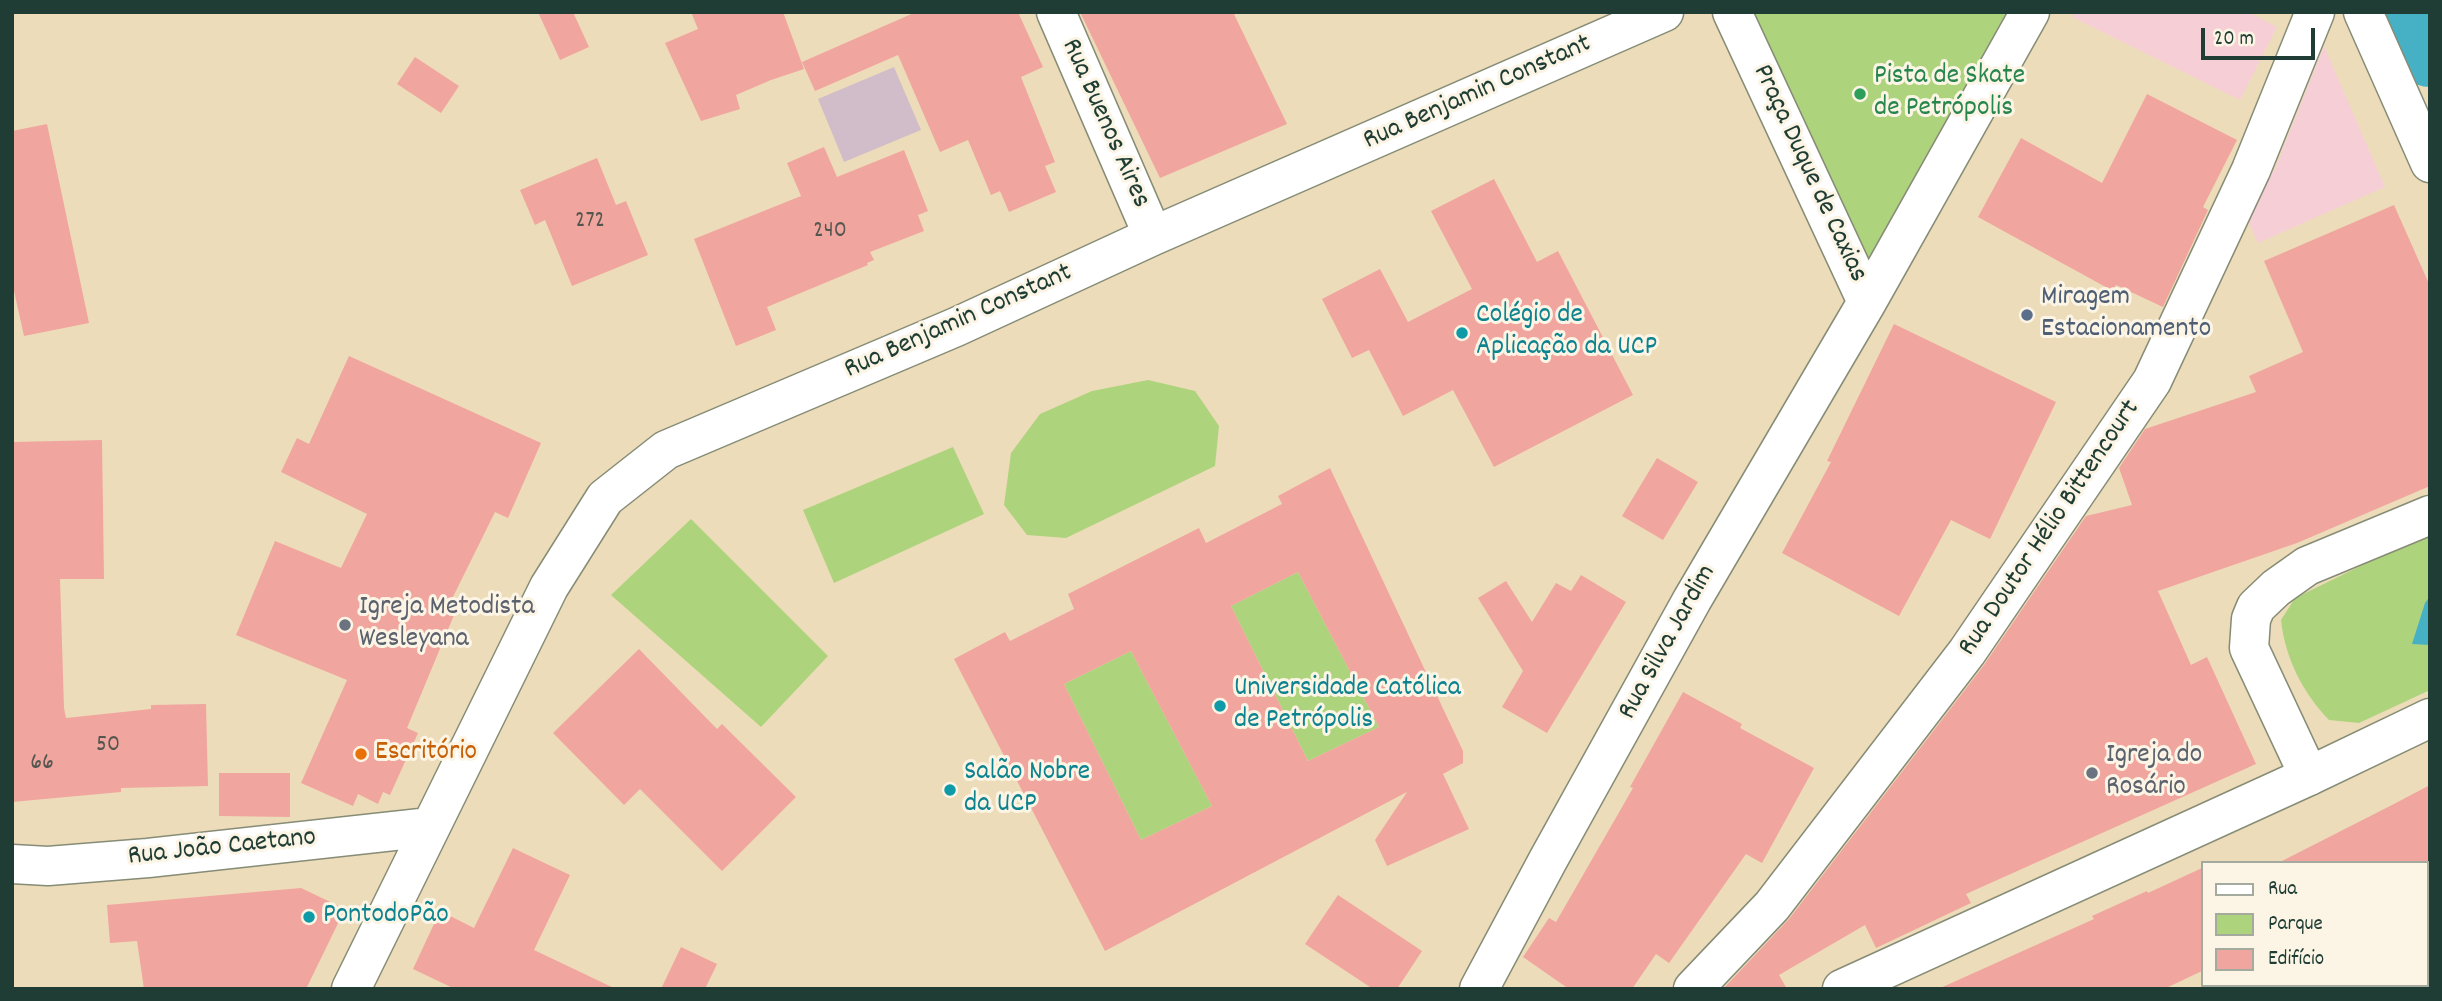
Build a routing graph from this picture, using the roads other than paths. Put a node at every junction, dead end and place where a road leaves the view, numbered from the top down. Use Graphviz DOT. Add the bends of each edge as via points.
graph roads {
  1 [pos="1056,12"];
  2 [pos="1664,12"];
  3 [pos="1732,12"];
  4 [pos="2030,12"];
  5 [pos="2315,12"];
  6 [pos="2363,12"];
  7 [pos="2430,163"];
  8 [pos="1153,236"];
  9 [pos="1867,302"];
  10 [pos="2430,515"];
  11 [pos="2430,718"];
  12 [pos="2309,776"];
  13 [pos="430,827"];
  14 [pos="12,864"];
  15 [pos="351,989"];
  16 [pos="1479,989"];
  17 [pos="1693,989"];
  18 [pos="1842,989"];
  1 -- 8 [label="street, Rua Buenos Aires"];
  2 -- 8 [label="street, Rua Benjamin Constant"];
  3 -- 9 [label="street, Praça Duque de Caxias"];
  4 -- 9 [label="street, Praça Duque de Caxias"];
  5 -- 17 [label="street, Rua Doutor Hélio Bittencourt" via="2251,170 2152,382 1967,652 1772,906"];
  6 -- 7 [label="street"];
  8 -- 13 [label="street, Rua Benjamin Constant" via="956,327 666,450 605,498 549,587"];
  9 -- 16 [label="street, Rua Silva Jardim" via="1692,600"];
  10 -- 12 [label="street" via="2308,566 2256,607 2249,648"];
  11 -- 12 [label="street"];
  12 -- 18 [label="street"];
  13 -- 14 [label="street, Rua João Caetano" via="148,858 48,866"];
  13 -- 15 [label="street, Rua Benjamin Constant"];
}
